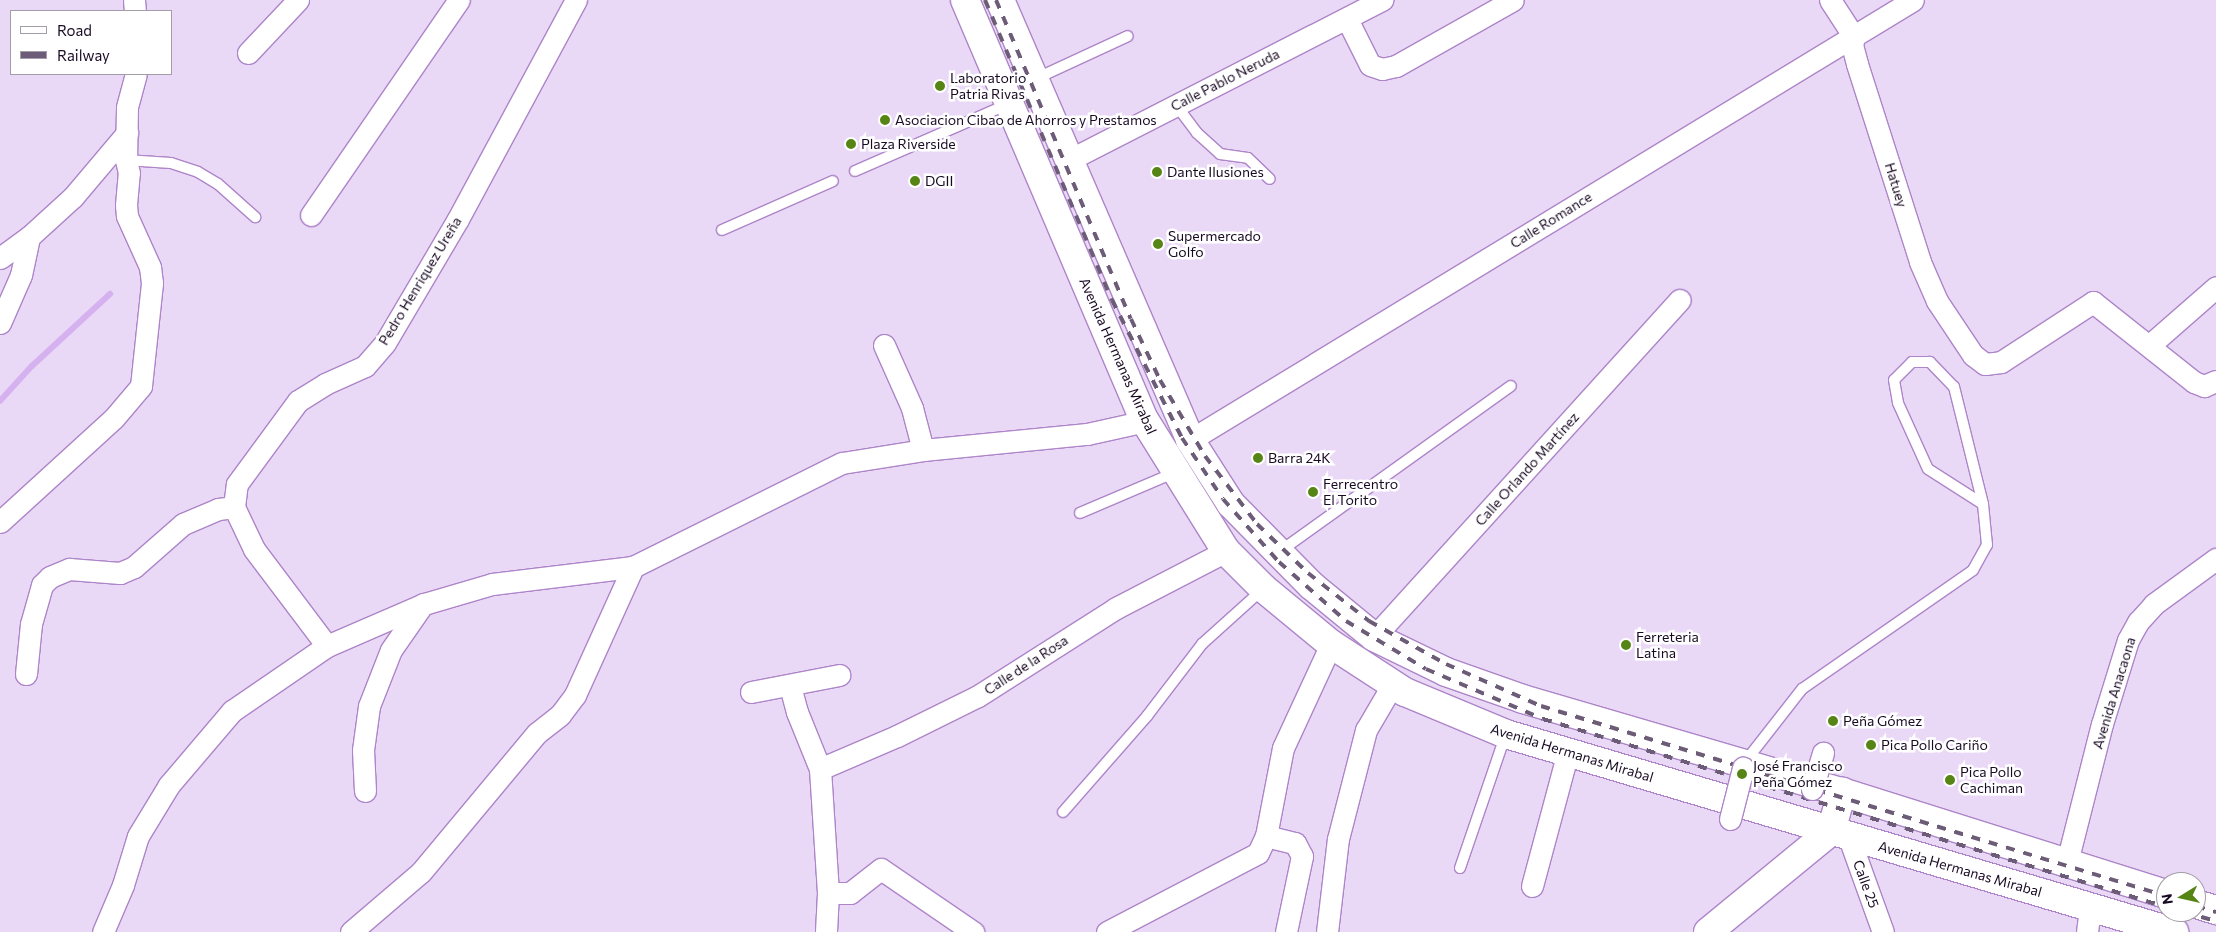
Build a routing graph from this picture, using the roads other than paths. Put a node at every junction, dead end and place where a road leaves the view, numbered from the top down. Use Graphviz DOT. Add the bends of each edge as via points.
graph roads {
  1 [pos="298,0"];
  2 [pos="459,0"];
  3 [pos="576,0"];
  4 [pos="965,0"];
  5 [pos="1000,0"];
  6 [pos="1382,0"];
  7 [pos="1512,0"];
  8 [pos="1830,0"];
  9 [pos="1913,0"];
  10 [pos="1347,19"];
  11 [pos="1128,36"];
  12 [pos="1854,37"];
  13 [pos="248,53"];
  14 [pos="136,75"];
  15 [pos="1034,79"];
  16 [pos="1009,103"];
  17 [pos="1176,105"];
  18 [pos="126,134"];
  19 [pos="126,160"];
  20 [pos="1068,160"];
  21 [pos="855,171"];
  22 [pos="1270,179"];
  23 [pos="832,181"];
  24 [pos="311,215"];
  25 [pos="255,217"];
  26 [pos="722,230"];
  27 [pos="29,237"];
  28 [pos="0,258"];
  29 [pos="2216,287"];
  30 [pos="1680,300"];
  31 [pos="0,323"];
  32 [pos="2151,344"];
  33 [pos="884,345"];
  34 [pos="2216,380"];
  35 [pos="1511,386"];
  36 [pos="1145,421"];
  37 [pos="1190,440"];
  38 [pos="923,450"];
  39 [pos="1174,473"];
  40 [pos="1983,504"];
  41 [pos="234,507"];
  42 [pos="1080,513"];
  43 [pos="0,522"];
  44 [pos="1226,551"];
  45 [pos="1278,553"];
  46 [pos="2216,559"];
  47 [pos="633,567"];
  48 [pos="1263,588"];
  49 [pos="424,604"];
  50 [pos="1374,637"];
  51 [pos="1331,644"];
  52 [pos="327,646"];
  53 [pos="26,674"];
  54 [pos="839,675"];
  55 [pos="1393,684"];
  56 [pos="790,686"];
  57 [pos="752,692"];
  58 [pos="1506,734"];
  59 [pos="1568,752"];
  60 [pos="1823,752"];
  61 [pos="1744,766"];
  62 [pos="820,769"];
  63 [pos="1812,789"];
  64 [pos="364,791"];
  65 [pos="1842,792"];
  66 [pos="1063,812"];
  67 [pos="1730,819"];
  68 [pos="1839,833"];
  69 [pos="1266,836"];
  70 [pos="2068,862"];
  71 [pos="1460,868"];
  72 [pos="1532,886"];
  73 [pos="2156,891"];
  74 [pos="828,892"];
  75 [pos="2089,920"];
  76 [pos="103,932"];
  77 [pos="351,932"];
  78 [pos="826,932"];
  79 [pos="973,932"];
  80 [pos="1107,932"];
  81 [pos="1286,932"];
  82 [pos="1327,932"];
  83 [pos="1708,932"];
  84 [pos="1884,932"];
  85 [pos="2174,932"];
  1 -- 13 [label="street"];
  2 -- 24 [label="street"];
  3 -- 41 [label="street, Pedro Henriquez Ureña" via="458,219 385,343 365,366 325,384 298,401 237,484"];
  4 -- 16 [label="main road, Avenida Hermanas Mirabal"];
  5 -- 15 [label="main road"];
  6 -- 10 [label="street, Calle Pablo Neruda"];
  7 -- 10 [label="street" via="1389,68 1377,69 1370,65"];
  8 -- 12 [label="street, Hatuey"];
  9 -- 12 [label="street, Calle Romance"];
  10 -- 17 [label="street, Calle Pablo Neruda"];
  11 -- 15 [label="lane"];
  12 -- 32 [label="street, Hatuey" via="1852,45 1857,64 1920,262 1937,301 1980,362 1992,365 2007,359 2092,302"];
  12 -- 37 [label="street, Calle Romance"];
  14 -- 18 [label="street" via="127,106"];
  15 -- 20 [label="main road"];
  16 -- 21 [label="lane"];
  16 -- 36 [label="main road, Avenida Hermanas Mirabal"];
  17 -- 20 [label="street, Calle Pablo Neruda"];
  17 -- 22 [label="lane" via="1220,154 1248,158"];
  18 -- 19 [label="street"];
  18 -- 27 [label="street" via="73,197"];
  19 -- 25 [label="lane" via="171,163 198,172 218,184"];
  19 -- 43 [label="street" via="129,173 127,216 150,267 152,283 141,386 114,418"];
  20 -- 37 [label="main road"];
  23 -- 26 [label="lane"];
  27 -- 28 [label="street"];
  27 -- 31 [label="street" via="21,275"];
  29 -- 32 [label="street"];
  30 -- 50 [label="street, Calle Orlando Martínez"];
  32 -- 34 [label="street" via="2199,384 2204,386"];
  33 -- 38 [label="street" via="912,408"];
  35 -- 45 [label="lane"];
  36 -- 38 [label="street" via="1087,434"];
  36 -- 39 [label="main road, Avenida Hermanas Mirabal"];
  37 -- 45 [label="main road" via="1231,504"];
  38 -- 47 [label="street" via="842,463"];
  39 -- 42 [label="lane"];
  39 -- 44 [label="main road, Avenida Hermanas Mirabal"];
  40 -- 40 [label="lane" via="1954,387 1930,362 1912,362 1894,380 1898,403 1928,469"];
  40 -- 61 [label="lane" via="1988,545 1974,570 1802,689"];
  41 -- 52 [label="street" via="254,549"];
  41 -- 53 [label="street" via="218,509 183,524 134,567 120,573 68,569 50,577 42,585 31,624"];
  44 -- 48 [label="main road, Avenida Hermanas Mirabal"];
  44 -- 62 [label="street, Calle de la Rosa" via="1116,608 978,696 898,736"];
  45 -- 50 [label="main road"];
  46 -- 70 [label="street, Avenida Anacaona" via="2154,604 2128,640 2102,724"];
  47 -- 49 [label="street" via="492,584"];
  47 -- 77 [label="street" via="575,695 560,715 537,733 421,872"];
  48 -- 51 [label="main road, Avenida Hermanas Mirabal"];
  48 -- 66 [label="lane" via="1202,644 1147,716"];
  49 -- 52 [label="street"];
  49 -- 64 [label="street" via="391,650 368,706 363,750"];
  50 -- 61 [label="main road" via="1483,686"];
  51 -- 55 [label="main road, Avenida Hermanas Mirabal"];
  51 -- 69 [label="street" via="1284,748"];
  52 -- 76 [label="street" via="232,711 168,785 138,836 123,885"];
  54 -- 56 [label="street"];
  55 -- 58 [label="main road, Avenida Hermanas Mirabal"];
  55 -- 82 [label="street" via="1363,739 1338,839"];
  56 -- 57 [label="street"];
  56 -- 62 [label="street"];
  58 -- 59 [label="main road, Avenida Hermanas Mirabal"];
  58 -- 71 [label="lane"];
  59 -- 68 [label="main road, Avenida Hermanas Mirabal"];
  59 -- 72 [label="street"];
  60 -- 63 [label="street, bridge"];
  61 -- 65 [label="main road"];
  61 -- 67 [label="street, bridge"];
  62 -- 74 [label="street"];
  65 -- 68 [label="main road"];
  65 -- 70 [label="main road"];
  68 -- 75 [label="main road, Avenida Hermanas Mirabal"];
  68 -- 83 [label="main road"];
  68 -- 84 [label="street, Calle 25"];
  69 -- 80 [label="street" via="1253,856"];
  69 -- 81 [label="street" via="1295,843 1302,856"];
  70 -- 73 [label="main road"];
  74 -- 78 [label="street"];
  74 -- 79 [label="street" via="850,893 881,869"];
  75 -- 85 [label="main road, Avenida Hermanas Mirabal"];
}
